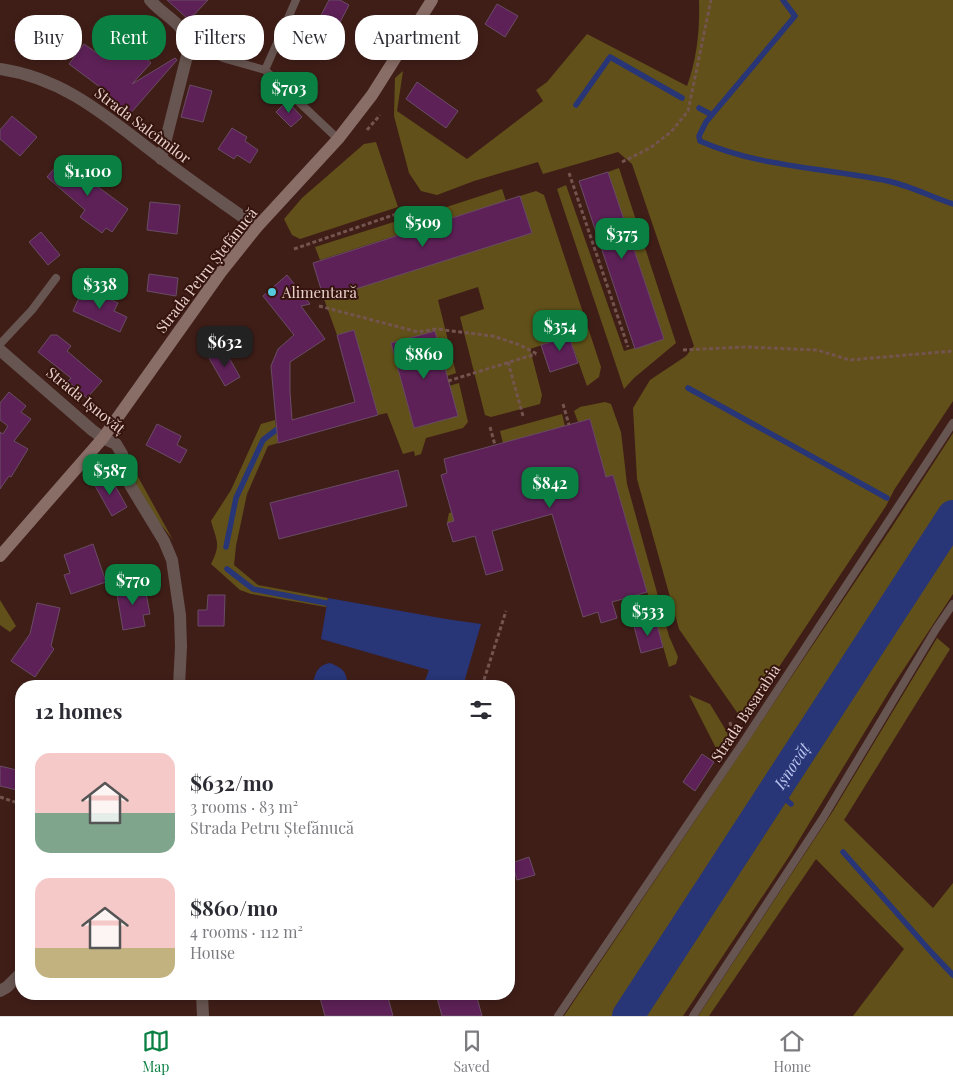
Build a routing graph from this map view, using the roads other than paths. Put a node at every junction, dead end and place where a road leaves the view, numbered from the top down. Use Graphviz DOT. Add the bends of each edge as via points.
graph roads {
  1 [pos="150,0"];
  2 [pos="296,0"];
  3 [pos="432,0"];
  4 [pos="176,22"];
  5 [pos="186,60"];
  6 [pos="231,60"];
  7 [pos="0,69"];
  8 [pos="265,70"];
  9 [pos="338,139"];
  10 [pos="161,159"];
  11 [pos="257,227"];
  12 [pos="56,278"];
  13 [pos="0,344"];
  14 [pos="0,350"];
  15 [pos="953,424"];
  16 [pos="103,438"];
  17 [pos="0,556"];
  18 [pos="953,604"];
  19 [pos="179,680"];
  20 [pos="15,979"];
  21 [pos="0,991"];
  22 [pos="202,1000"];
  23 [pos="203,1016"];
  24 [pos="558,1016"];
  25 [pos="693,1016"];
  1 -- 4 [label="street"];
  2 -- 8 [label="lane"];
  3 -- 9 [label="main road, Strada Petru Ștefănucă" via="372,95"];
  5 -- 10 [label="street"];
  6 -- 8 [label="lane"];
  7 -- 10 [label="street, Strada Salcîmilor" via="38,78 66,90 94,107"];
  8 -- 9 [label="lane"];
  9 -- 11 [label="main road, Strada Petru Ștefănucă"];
  10 -- 11 [label="street, Strada Salcîmilor"];
  11 -- 16 [label="main road, Strada Petru Ștefănucă" via="221,272"];
  12 -- 13 [label="lane"];
  14 -- 16 [label="street, Strada Ișnovăț"];
  15 -- 24 [label="lane, Strada Basarabia"];
  16 -- 17 [label="main road, Strada Petru Ștefănucă"];
  16 -- 19 [label="street, Strada Ișnovăț" via="116,444 122,454 130,485 172,560 180,623"];
  18 -- 25 [label="lane" via="823,818"];
  20 -- 21 [label="street"];
  22 -- 23 [label="street"];
}
